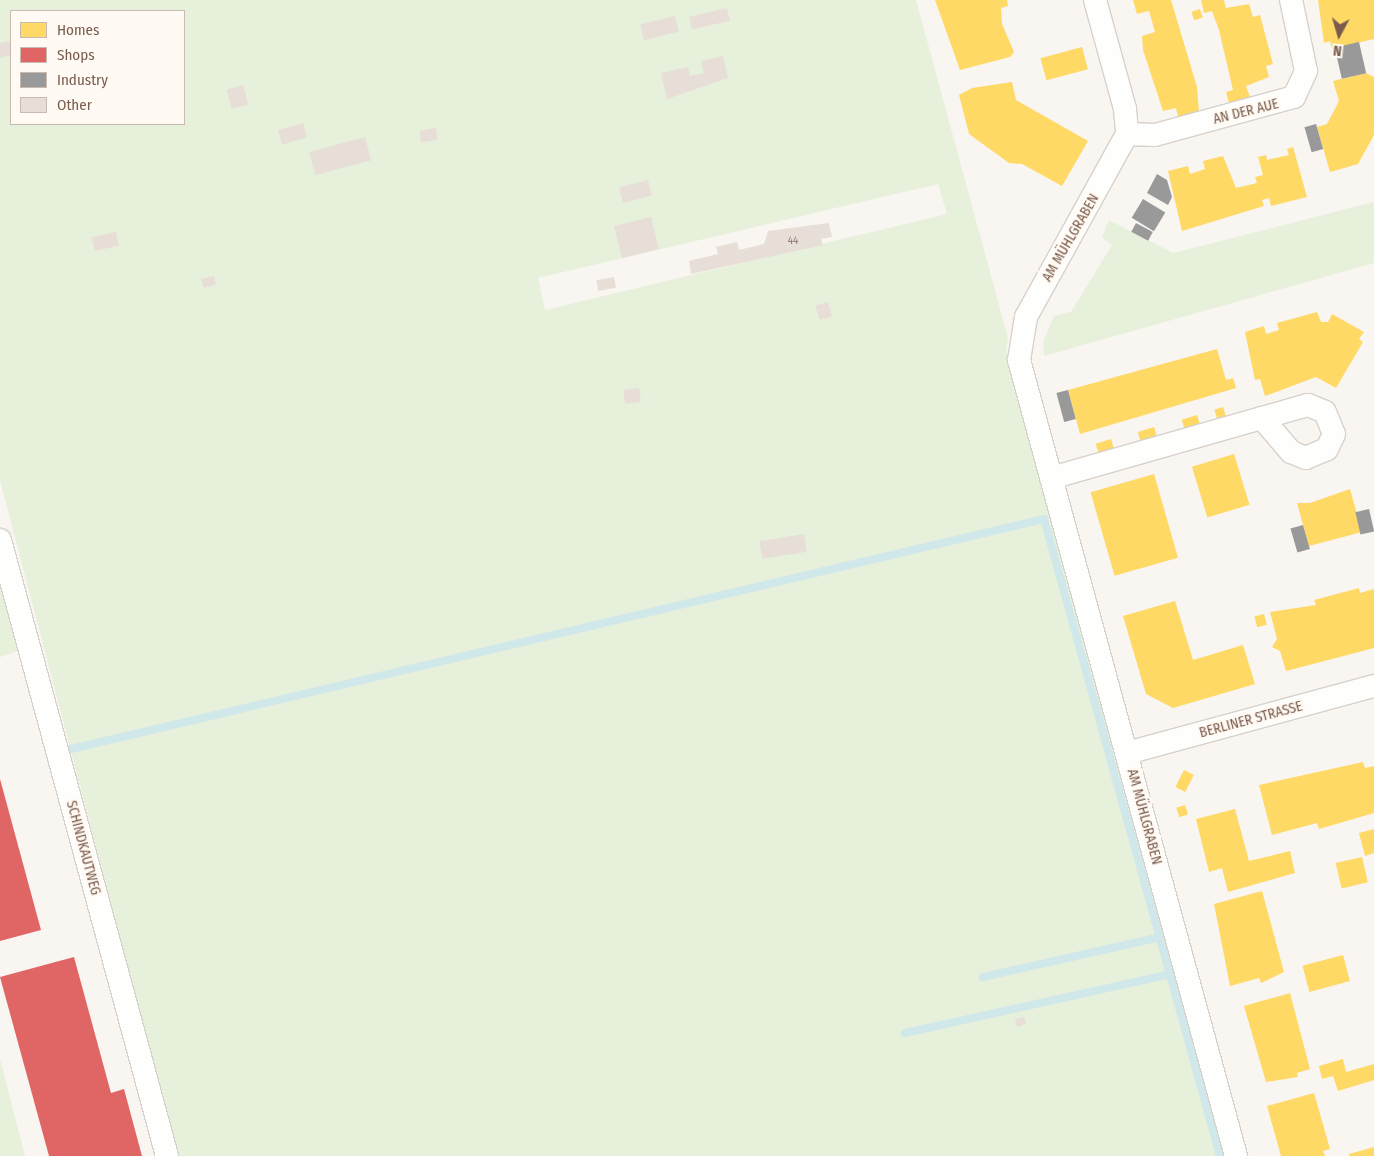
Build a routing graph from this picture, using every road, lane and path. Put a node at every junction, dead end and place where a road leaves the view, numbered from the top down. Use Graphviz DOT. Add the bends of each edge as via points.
graph roads {
  1 [pos="1095,0"];
  2 [pos="1291,0"];
  3 [pos="1127,134"];
  4 [pos="1262,418"];
  5 [pos="1051,478"];
  6 [pos="0,540"];
  7 [pos="1374,686"];
  8 [pos="1127,753"];
  9 [pos="167,1156"];
  10 [pos="1236,1156"];
  1 -- 3 [label="street" via="1125,109"];
  2 -- 3 [label="street, AN DER AUE" via="1306,71 1294,97 1155,135"];
  3 -- 5 [label="street, AM MÜHLGRABEN" via="1020,333 1019,360"];
  4 -- 5 [label="street"];
  5 -- 8 [label="street, AM MÜHLGRABEN"];
  6 -- 9 [label="street, SCHINDKAUTWEG"];
  7 -- 8 [label="street, BERLINER STRASSE"];
  8 -- 10 [label="street, AM MÜHLGRABEN"];
}
